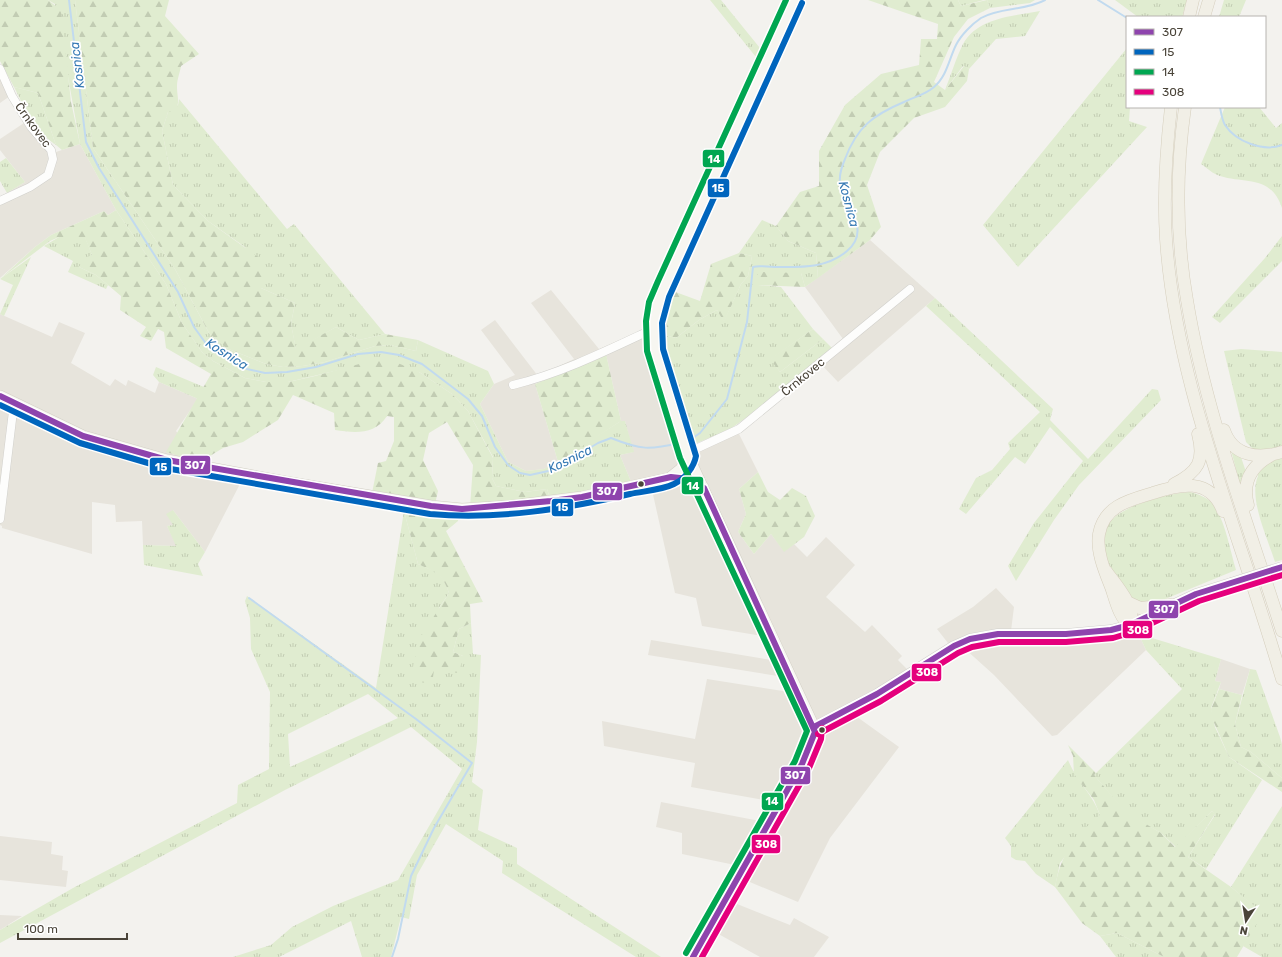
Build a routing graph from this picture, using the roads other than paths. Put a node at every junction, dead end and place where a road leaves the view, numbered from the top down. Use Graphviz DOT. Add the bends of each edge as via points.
graph roads {
  1 [pos="795,0"];
  2 [pos="1193,0"];
  3 [pos="1209,0"];
  4 [pos="1189,16"];
  5 [pos="1204,16"];
  6 [pos="0,69"];
  7 [pos="1171,108"];
  8 [pos="1185,108"];
  9 [pos="0,201"];
  10 [pos="910,289"];
  11 [pos="653,329"];
  12 [pos="513,385"];
  13 [pos="0,396"];
  14 [pos="14,402"];
  15 [pos="1196,403"];
  16 [pos="1210,403"];
  17 [pos="687,452"];
  18 [pos="1278,453"];
  19 [pos="671,477"];
  20 [pos="704,488"];
  21 [pos="1166,488"];
  22 [pos="0,519"];
  23 [pos="1250,531"];
  24 [pos="1238,540"];
  25 [pos="1282,567"];
  26 [pos="1106,571"];
  27 [pos="1127,602"];
  28 [pos="1171,605"];
  29 [pos="1130,625"];
  30 [pos="1282,631"];
  31 [pos="1282,679"];
  32 [pos="814,727"];
  33 [pos="693,957"];
  1 -- 11 [label="main road" via="657,304"];
  2 -- 4 [label="main road"];
  3 -- 5 [label="main road"];
  6 -- 9 [label="street, Črnkovec" via="16,102 31,127 47,144 54,159 48,175"];
  7 -- 15 [label="main road" via="1164,187 1166,240 1178,325"];
  8 -- 16 [label="main road" via="1178,184 1183,269 1193,335"];
  10 -- 17 [label="street, Črnkovec" via="738,429"];
  11 -- 12 [label="street" via="602,353"];
  11 -- 17 [label="main road" via="655,350"];
  13 -- 14 [label="main road"];
  14 -- 19 [label="main road" via="91,439 166,460 431,506 462,509 543,502 582,497"];
  14 -- 22 [label="street"];
  15 -- 21 [label="main road" via="1195,423 1200,445 1199,462 1193,473"];
  15 -- 24 [label="main road" via="1218,482"];
  16 -- 18 [label="main road" via="1229,441 1237,449 1252,455"];
  16 -- 23 [label="main road"];
  17 -- 19 [label="main road" via="681,469"];
  17 -- 20 [label="main road"];
  18 -- 23 [label="main road" via="1258,464 1248,478 1245,492 1250,512"];
  19 -- 20 [label="main road" via="689,478"];
  20 -- 32 [label="main road"];
  21 -- 24 [label="main road" via="1196,486 1210,493 1220,505 1230,529"];
  21 -- 26 [label="main road" via="1126,501 1106,517 1098,541"];
  23 -- 30 [label="main road"];
  24 -- 31 [label="main road"];
  25 -- 28 [label="street, bridge" via="1196,594"];
  26 -- 27 [label="main road"];
  26 -- 29 [label="main road" via="1124,619"];
  27 -- 28 [label="main road" via="1140,608"];
  27 -- 29 [label="main road" via="1132,614"];
  28 -- 29 [label="street"];
  29 -- 32 [label="street" via="1099,632 998,634 970,639 954,646 877,694"];
  32 -- 33 [label="main road" via="814,737 802,764"];
}
